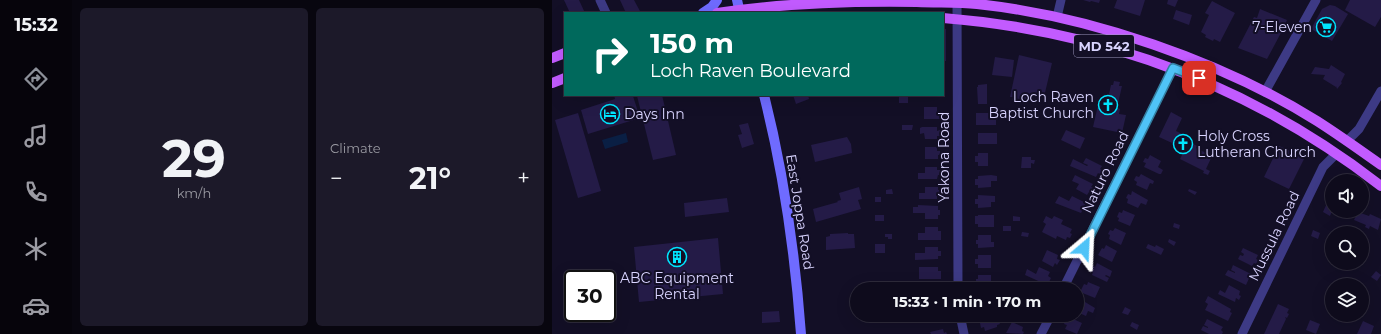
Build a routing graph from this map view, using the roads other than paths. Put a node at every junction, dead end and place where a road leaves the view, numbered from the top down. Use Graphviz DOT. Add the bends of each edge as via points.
graph roads {
  1 [pos="600,0"];
  2 [pos="717,0"];
  3 [pos="1061,0"];
  4 [pos="1316,0"];
  5 [pos="957,1"];
  6 [pos="739,8"];
  7 [pos="606,12"];
  8 [pos="704,12"];
  9 [pos="721,12"];
  10 [pos="1057,17"];
  11 [pos="944,18"];
  12 [pos="957,19"];
  13 [pos="564,53"];
  14 [pos="552,58"];
  15 [pos="1173,68"];
  16 [pos="564,78"];
  17 [pos="552,83"];
  18 [pos="1381,91"];
  19 [pos="1265,92"];
  20 [pos="764,96"];
  21 [pos="1348,141"];
  22 [pos="1336,154"];
  23 [pos="1381,165"];
  24 [pos="1381,186"];
  25 [pos="958,282"];
  26 [pos="1066,282"];
  27 [pos="961,322"];
  28 [pos="1047,322"];
  29 [pos="801,334"];
  30 [pos="964,334"];
  31 [pos="1041,334"];
  32 [pos="1242,334"];
  1 -- 7 [label="street"];
  2 -- 8 [label="main road"];
  3 -- 10 [label="street"];
  4 -- 19 [label="street"];
  5 -- 6 [label="main road, MD 542" via="854,2"];
  5 -- 10 [label="main road, MD 542"];
  5 -- 12 [label="street, Yakona Road"];
  6 -- 9 [label="main road, MD 542"];
  10 -- 19 [label="main road, MD 542" via="1169,51"];
  11 -- 12 [label="main road, MD 542"];
  12 -- 15 [label="main road, MD 542" via="1054,34 1114,48"];
  12 -- 25 [label="street, Yakona Road"];
  13 -- 14 [label="main road"];
  15 -- 22 [label="main road, MD 542" via="1248,101"];
  15 -- 26 [label="street, Naturo Road"];
  16 -- 17 [label="main road"];
  18 -- 21 [label="street" via="1359,129"];
  19 -- 21 [label="main road, MD 542"];
  20 -- 29 [label="main road, East Joppa Road" via="788,209"];
  21 -- 22 [label="main road"];
  21 -- 23 [label="main road, MD 542"];
  22 -- 24 [label="main road, MD 542"];
  22 -- 32 [label="street, Mussula Road" via="1323,167"];
  27 -- 30 [label="street"];
  28 -- 31 [label="street"];
}
